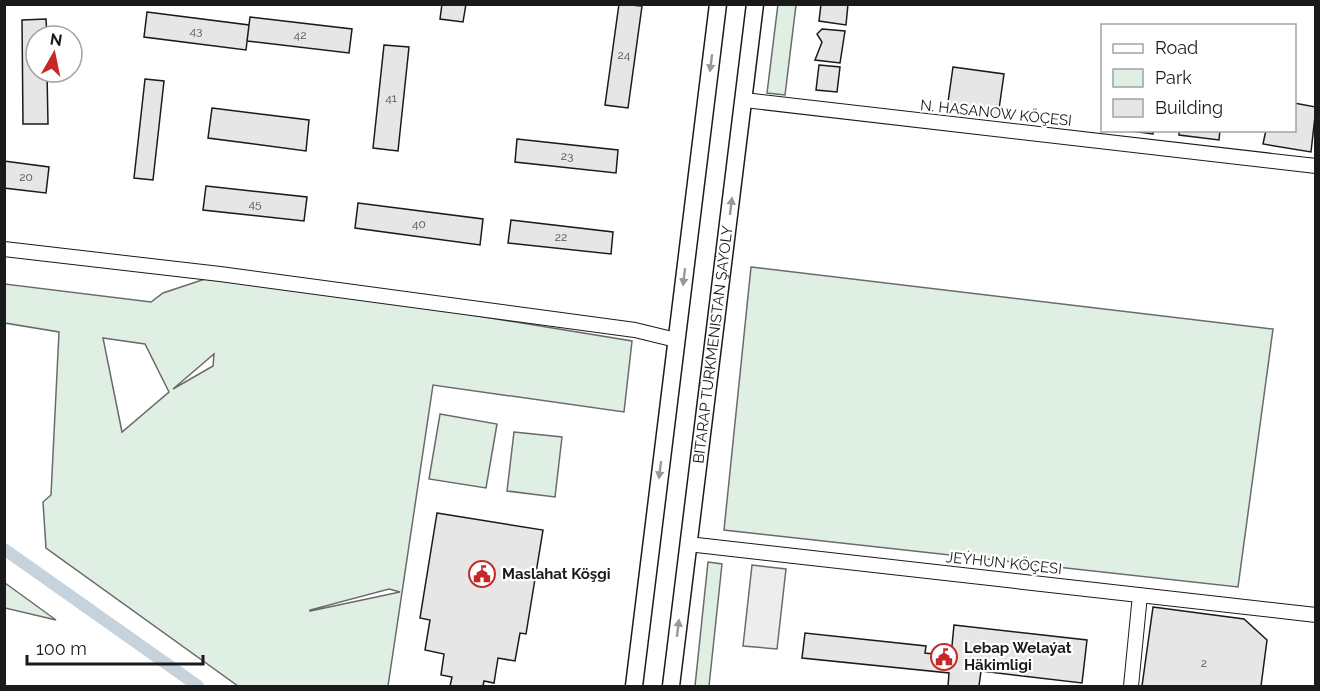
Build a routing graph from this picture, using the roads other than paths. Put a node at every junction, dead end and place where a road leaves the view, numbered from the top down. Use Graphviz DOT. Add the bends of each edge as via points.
graph roads {
  1 [pos="718,4"];
  2 [pos="755,4"];
  3 [pos="744,100"];
  4 [pos="1316,165"];
  5 [pos="4,249"];
  6 [pos="676,340"];
  7 [pos="688,544"];
  8 [pos="1140,595"];
  9 [pos="1316,615"];
  10 [pos="634,687"];
  11 [pos="670,687"];
  12 [pos="1131,687"];
  1 -- 6 [label="main road, one-way"];
  2 -- 3 [label="main road, BITARAP TÜRKMENISTAN ŞAÝOLY"];
  3 -- 4 [label="street, N. HASANOW KÖÇESI"];
  7 -- 3 [label="main road, BITARAP TÜRKMENISTAN ŞAÝOLY, one-way"];
  5 -- 6 [label="street" via="635,330"];
  6 -- 10 [label="main road, one-way"];
  7 -- 8 [label="street, JEÝHUN KÖÇESI"];
  11 -- 7 [label="main road, BITARAP TÜRKMENISTAN ŞAÝOLY, one-way"];
  8 -- 9 [label="street, JEÝHUN KÖÇESI"];
  8 -- 12 [label="street"];
}
